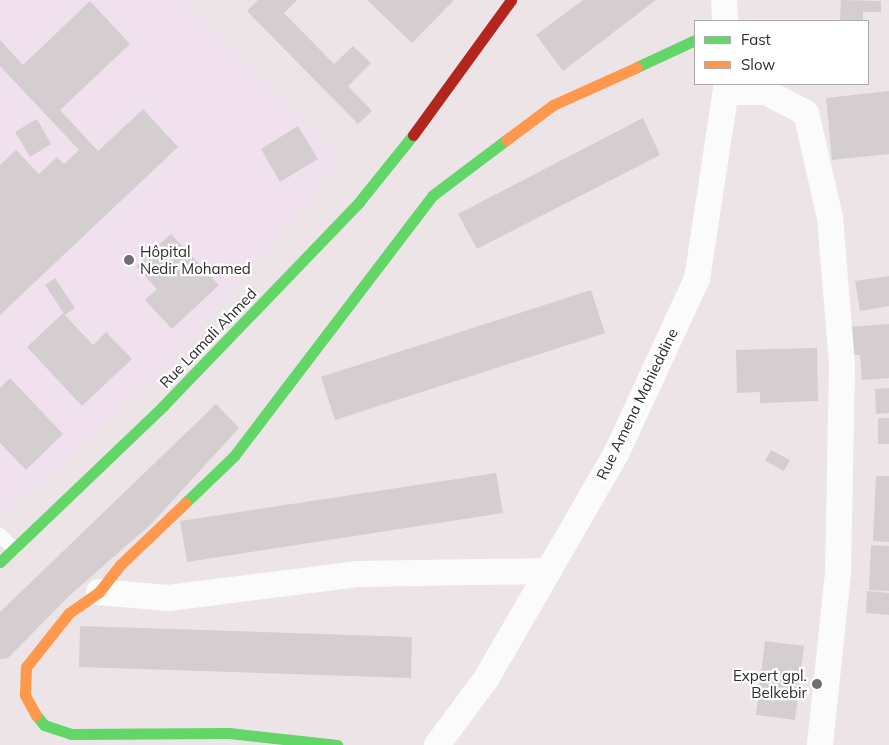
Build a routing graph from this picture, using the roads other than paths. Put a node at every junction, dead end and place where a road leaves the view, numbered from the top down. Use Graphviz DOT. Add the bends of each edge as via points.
graph roads {
  1 [pos="511,0"];
  2 [pos="724,0"];
  3 [pos="725,20"];
  4 [pos="694,40"];
  5 [pos="727,88"];
  6 [pos="0,534"];
  7 [pos="14,549"];
  8 [pos="0,562"];
  9 [pos="549,571"];
  10 [pos="99,592"];
  11 [pos="337,745"];
  12 [pos="437,745"];
  13 [pos="820,745"];
  1 -- 7 [label="street, Rue Lamali Ahmed" via="439,103 359,202 163,406"];
  2 -- 3 [label="street"];
  4 -- 10 [label="street" via="553,105 433,194 234,456 120,565"];
  5 -- 9 [label="street, Rue Amena Mahieddine" via="697,279 616,454"];
  5 -- 13 [label="street" via="766,92 806,113 830,218 842,365 838,573"];
  6 -- 7 [label="lane"];
  7 -- 8 [label="street, Rue Lamali Ahmed"];
  9 -- 10 [label="street" via="357,574 168,598"];
  9 -- 12 [label="street, Rue Amena Mahieddine" via="486,678"];
  10 -- 11 [label="street" via="69,614 26,667 25,694 44,724 71,734 229,733"];
}
